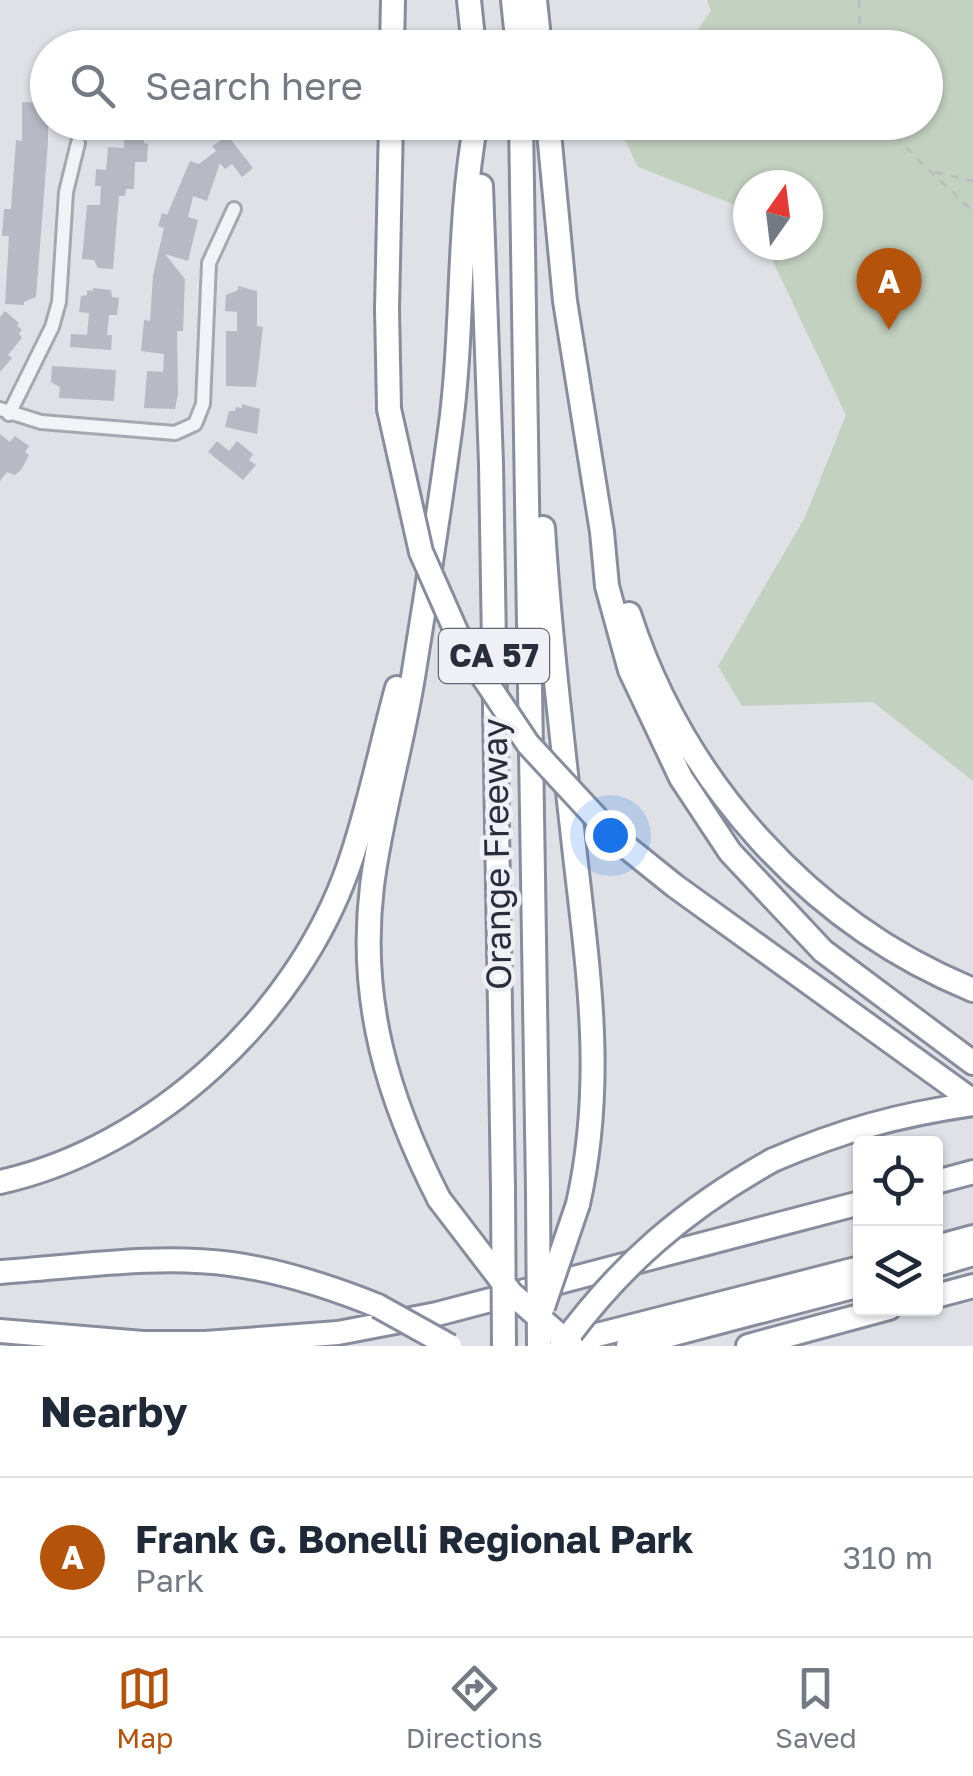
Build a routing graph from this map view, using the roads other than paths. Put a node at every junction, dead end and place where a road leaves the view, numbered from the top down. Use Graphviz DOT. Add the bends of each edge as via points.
graph roads {
  1 [pos="394,0"];
  2 [pos="468,0"];
  3 [pos="513,0"];
  4 [pos="535,0"];
  5 [pos="393,30"];
  6 [pos="472,30"];
  7 [pos="516,30"];
  8 [pos="538,30"];
  9 [pos="391,140"];
  10 [pos="473,140"];
  11 [pos="478,140"];
  12 [pos="521,140"];
  13 [pos="550,140"];
  14 [pos="78,143"];
  15 [pos="234,209"];
  16 [pos="526,366"];
  17 [pos="5,411"];
  18 [pos="602,532"];
  19 [pos="419,628"];
  20 [pos="973,990"];
  21 [pos="968,1059"];
  22 [pos="973,1102"];
  23 [pos="973,1172"];
  24 [pos="943,1180"];
  25 [pos="0,1182"];
  26 [pos="853,1204"];
  27 [pos="973,1237"];
  28 [pos="943,1245"];
  29 [pos="973,1254"];
  30 [pos="943,1263"];
  31 [pos="853,1270"];
  32 [pos="0,1272"];
  33 [pos="973,1286"];
  34 [pos="853,1287"];
  35 [pos="943,1294"];
  36 [pos="859,1316"];
  37 [pos="404,1320"];
  38 [pos="0,1330"];
  39 [pos="450,1346"];
  40 [pos="504,1346"];
  41 [pos="525,1346"];
  42 [pos="539,1346"];
  43 [pos="552,1346"];
  44 [pos="561,1346"];
  45 [pos="572,1346"];
  46 [pos="628,1346"];
  47 [pos="748,1346"];
  1 -- 5 [label="highway"];
  2 -- 6 [label="highway"];
  3 -- 7 [label="highway"];
  4 -- 8 [label="highway"];
  9 -- 22 [label="highway, bridge" via="389,408 421,552 463,646 528,744 614,836"];
  10 -- 19 [label="highway" via="451,424"];
  11 -- 40 [label="highway, Orange Freeway / CA 57, bridge" via="491,463"];
  12 -- 16 [label="highway, Orange Freeway / CA 57"];
  13 -- 18 [label="highway" via="565,301"];
  14 -- 17 [label="street" via="66,192 52,328"];
  15 -- 17 [label="street" via="208,263 203,404 195,424 175,433 41,422"];
  16 -- 41 [label="highway, bridge" via="595,1048 578,1204"];
  16 -- 42 [label="highway, Orange Freeway / CA 57, bridge"];
  18 -- 20 [label="highway" via="648,665 719,794 825,902 886,946"];
  18 -- 21 [label="highway" via="607,586 630,670 681,778 730,852 823,950"];
  19 -- 25 [label="highway" via="349,866 319,933 264,1016 203,1077 118,1136"];
  19 -- 45 [label="highway, bridge" via="372,887 370,984 384,1067 440,1199 511,1292"];
  22 -- 44 [label="highway, bridge" via="857,1127 728,1186 648,1245"];
  23 -- 24 [label="highway"];
  26 -- 37 [label="highway"];
  27 -- 28 [label="highway"];
  29 -- 30 [label="highway"];
  31 -- 43 [label="highway"];
  32 -- 37 [label="highway, bridge" via="228,1264 307,1281"];
  33 -- 35 [label="highway"];
  34 -- 46 [label="highway"];
  36 -- 47 [label="highway"];
  37 -- 38 [label="highway" via="205,1343"];
  37 -- 39 [label="highway, bridge"];
}
